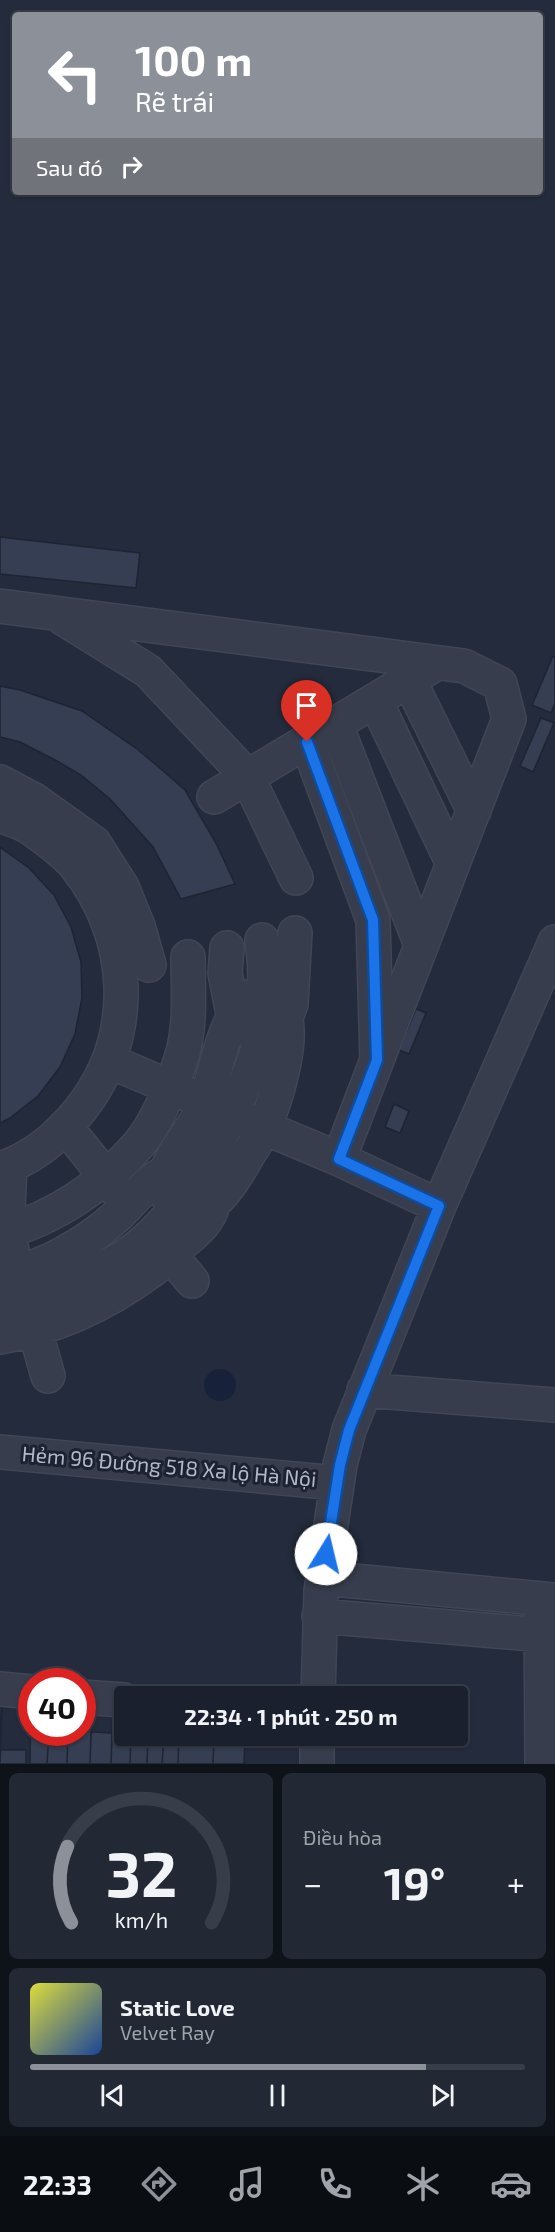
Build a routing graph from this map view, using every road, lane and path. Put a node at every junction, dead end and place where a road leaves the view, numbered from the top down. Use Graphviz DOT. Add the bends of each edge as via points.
graph roads {
  1 [pos="0,606"];
  2 [pos="55,614"];
  3 [pos="437,663"];
  4 [pos="409,680"];
  5 [pos="375,700"];
  6 [pos="336,724"];
  7 [pos="307,742"];
  8 [pos="247,776"];
  9 [pos="0,782"];
  10 [pos="214,797"];
  11 [pos="474,811"];
  12 [pos="0,815"];
  13 [pos="453,864"];
  14 [pos="296,878"];
  15 [pos="262,940"];
  16 [pos="555,942"];
  17 [pos="422,945"];
  18 [pos="226,948"];
  19 [pos="188,957"];
  20 [pos="135,968"];
  21 [pos="266,991"];
  22 [pos="234,1019"];
  23 [pos="286,1021"];
  24 [pos="256,1054"];
  25 [pos="377,1060"];
  26 [pos="109,1061"];
  27 [pos="169,1087"];
  28 [pos="219,1108"];
  29 [pos="66,1127"];
  30 [pos="264,1127"];
  31 [pos="339,1159"];
  32 [pos="5,1167"];
  33 [pos="167,1172"];
  34 [pos="105,1176"];
  35 [pos="207,1187"];
  36 [pos="129,1205"];
  37 [pos="439,1206"];
  38 [pos="177,1207"];
  39 [pos="3,1232"];
  40 [pos="161,1244"];
  41 [pos="192,1281"];
  42 [pos="16,1297"];
  43 [pos="0,1337"];
  44 [pos="48,1377"];
  45 [pos="364,1390"];
  46 [pos="555,1405"];
  47 [pos="0,1452"];
  48 [pos="337,1483"];
  49 [pos="323,1578"];
  50 [pos="548,1599"];
  51 [pos="319,1616"];
  52 [pos="548,1636"];
  53 [pos="318,1686"];
  54 [pos="0,1689"];
  55 [pos="18,1691"];
  56 [pos="96,1697"];
  57 [pos="114,1699"];
  58 [pos="317,1746"];
  59 [pos="317,1764"];
  60 [pos="542,1764"];
  1 -- 2 [label="street"];
  2 -- 3 [label="street"];
  2 -- 8 [label="street" via="148,670"];
  3 -- 4 [label="street"];
  3 -- 11 [label="street" via="464,666 500,684 509,719"];
  4 -- 5 [label="street"];
  4 -- 11 [label="street"];
  5 -- 6 [label="street"];
  5 -- 13 [label="street"];
  6 -- 7 [label="street"];
  6 -- 17 [label="street"];
  7 -- 8 [label="street"];
  7 -- 25 [label="street" via="373,920"];
  8 -- 10 [label="street"];
  8 -- 14 [label="street"];
  9 -- 20 [label="street" via="34,800 94,843 122,887 138,926"];
  11 -- 13 [label="street"];
  12 -- 20 [label="street" via="28,826 74,864"];
  13 -- 17 [label="street"];
  15 -- 18 [label="street"];
  15 -- 21 [label="street"];
  15 -- 23 [label="street" via="307,931"];
  16 -- 37 [label="street"];
  17 -- 25 [label="street"];
  18 -- 19 [label="street"];
  18 -- 22 [label="street" via="225,973"];
  19 -- 20 [label="street"];
  19 -- 27 [label="street" via="189,1011 183,1052"];
  20 -- 26 [label="street" via="122,1002"];
  21 -- 22 [label="street" via="244,1000"];
  21 -- 23 [label="street" via="278,1003"];
  21 -- 24 [label="street"];
  22 -- 24 [label="street" via="240,1040"];
  22 -- 28 [label="street" via="219,1052"];
  23 -- 24 [label="street" via="272,1045"];
  23 -- 30 [label="street" via="288,1030 278,1086"];
  24 -- 28 [label="street" via="250,1073"];
  25 -- 31 [label="street"];
  26 -- 27 [label="street"];
  26 -- 29 [label="street" via="90,1096"];
  27 -- 28 [label="street"];
  27 -- 34 [label="street" via="141,1142"];
  28 -- 30 [label="street"];
  28 -- 33 [label="street"];
  28 -- 35 [label="street" via="217,1145"];
  29 -- 32 [label="street" via="39,1149"];
  29 -- 34 [label="street"];
  30 -- 31 [label="street"];
  30 -- 35 [label="street" via="227,1191"];
  31 -- 37 [label="street"];
  32 -- 39 [label="street"];
  33 -- 35 [label="street" via="189,1168"];
  33 -- 36 [label="street"];
  33 -- 38 [label="street" via="165,1187"];
  34 -- 36 [label="street"];
  34 -- 39 [label="street" via="53,1214"];
  35 -- 38 [label="street"];
  35 -- 40 [label="street" via="208,1216 201,1227"];
  36 -- 40 [label="street"];
  36 -- 42 [label="street" via="51,1261"];
  37 -- 45 [label="street"];
  38 -- 40 [label="street" via="167,1220"];
  39 -- 42 [label="street"];
  40 -- 41 [label="street"];
  40 -- 42 [label="street" via="153,1270 95,1308"];
  42 -- 43 [label="street"];
  42 -- 44 [label="street"];
  45 -- 46 [label="street"];
  45 -- 48 [label="street" via="343,1449"];
  47 -- 48 [label="street, Hẻm 96 Đường 518 Xa lộ Hà Nội"];
  48 -- 49 [label="street"];
  49 -- 50 [label="street"];
  49 -- 51 [label="street"];
  50 -- 52 [label="street"];
  51 -- 52 [label="street"];
  51 -- 53 [label="street"];
  52 -- 60 [label="street"];
  54 -- 55 [label="street"];
  56 -- 57 [label="street"];
  58 -- 59 [label="street"];
}
